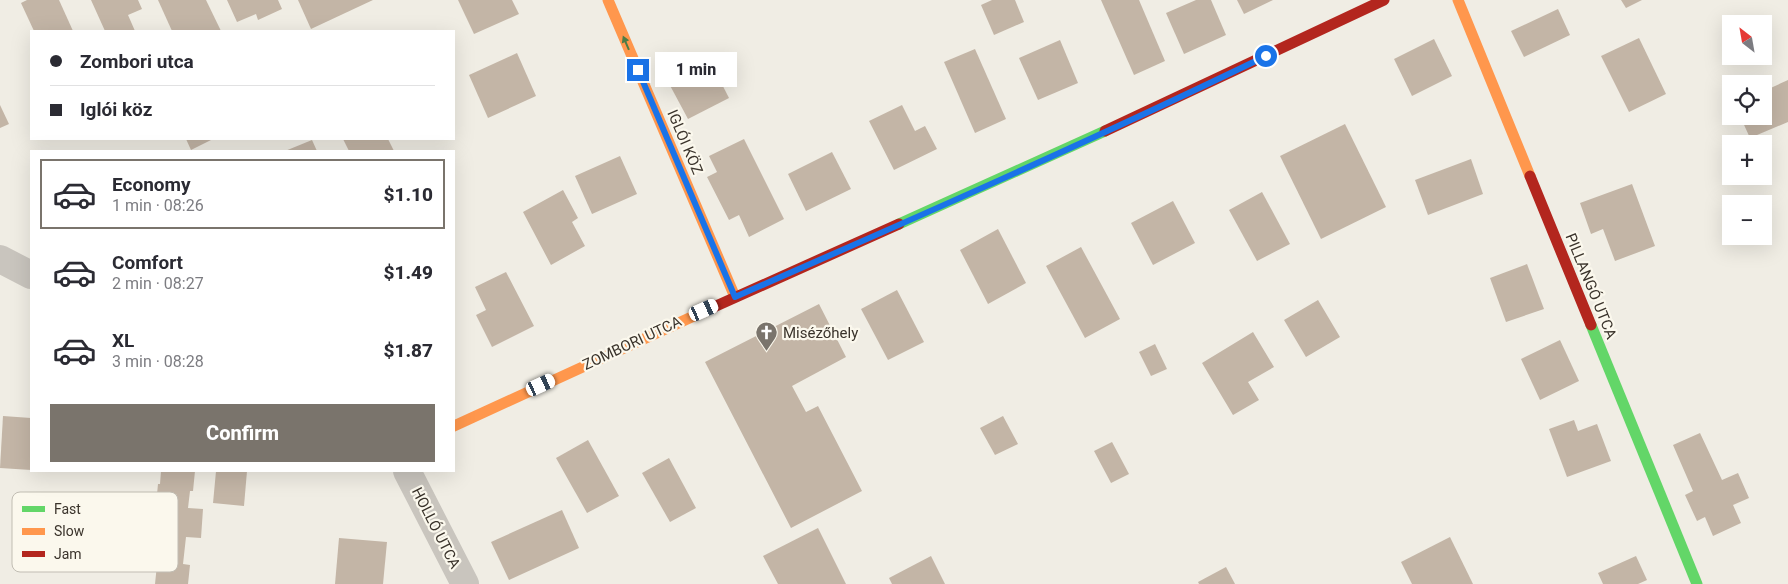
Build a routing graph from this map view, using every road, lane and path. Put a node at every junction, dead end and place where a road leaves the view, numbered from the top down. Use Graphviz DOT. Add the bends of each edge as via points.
graph roads {
  1 [pos="608,0"];
  2 [pos="1384,0"];
  3 [pos="1458,0"];
  4 [pos="0,259"];
  5 [pos="30,274"];
  6 [pos="735,297"];
  7 [pos="455,426"];
  8 [pos="408,472"];
  9 [pos="465,584"];
  10 [pos="1697,584"];
  6 -- 1 [label="street, IGLÓI KÖZ, one-way"];
  2 -- 6 [label="street, ZOMBORI UTCA" via="1156,109"];
  3 -- 10 [label="street, PILLANGÓ UTCA"];
  4 -- 5 [label="street"];
  6 -- 7 [label="street, ZOMBORI UTCA"];
  8 -- 9 [label="street, HOLLÓ UTCA"];
}
